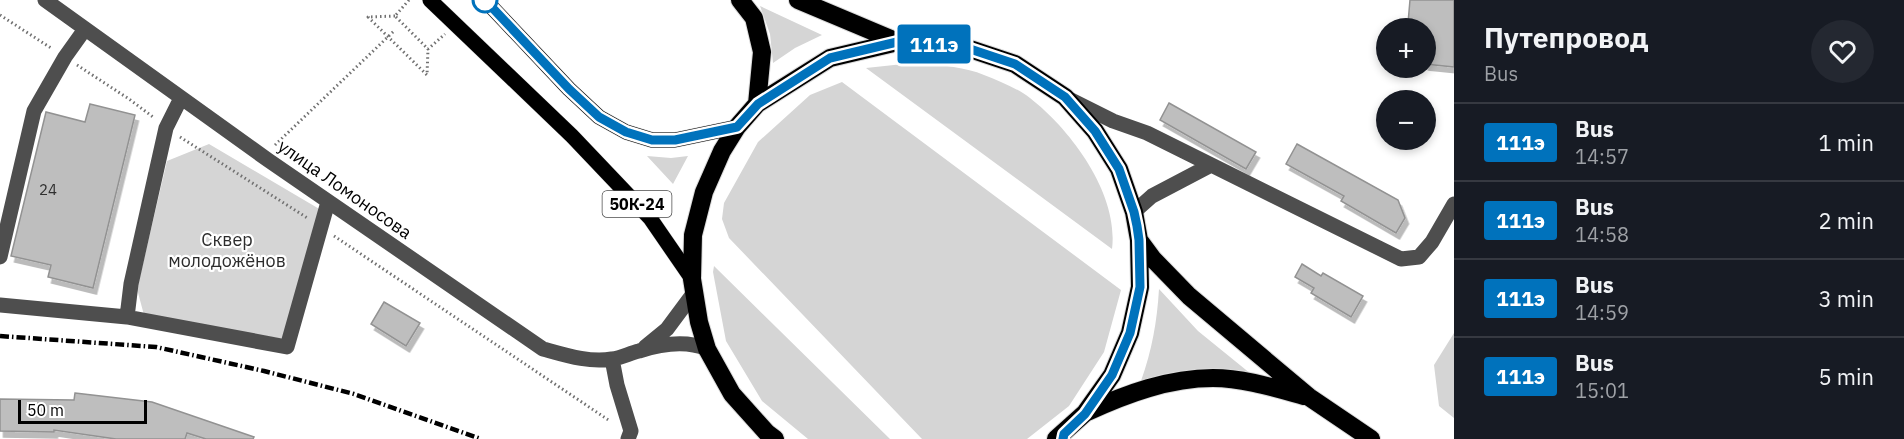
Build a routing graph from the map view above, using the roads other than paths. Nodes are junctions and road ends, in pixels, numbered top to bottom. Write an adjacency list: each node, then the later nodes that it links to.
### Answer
1 (45, 0): 6 (street, улица Ломоносова)
2 (430, 0): 18 (main road, 50К-24)
3 (485, 0): 11 (main road)
4 (740, 0): 10 (highway)
5 (798, 0): 7 (highway)
6 (85, 28): 9 (street, улица Ломоносова); 17 (street)
7 (897, 42): 8 (highway); 10 (highway)
8 (1065, 97): 12 (street); 15 (highway)
9 (181, 98): 13 (street, улица Ломоносова); 20 (street)
10 (758, 104): 11 (highway)
11 (737, 127): 18 (highway)
12 (1211, 165): 14 (street); 15 (street)
13 (328, 202): 20 (street); 23 (street, улица Ломоносова)
14 (1454, 204)
15 (1134, 212): 16 (highway)
16 (1139, 240): 24 (highway); 25 (highway)
17 (0, 257)
18 (692, 287): 21 (highway, 50К-24); 22 (street)
19 (0, 305): 20 (street)
20 (127, 317)
21 (707, 349): 22 (street); 28 (highway, 50К-24)
22 (641, 350): 23 (street, улица Ломоносова)
23 (612, 360): 27 (street)
24 (1309, 397): 25 (highway); 29 (highway)
25 (1085, 414): 26 (highway)
26 (1061, 437)
27 (628, 439)
28 (775, 439)
29 (1371, 439)

